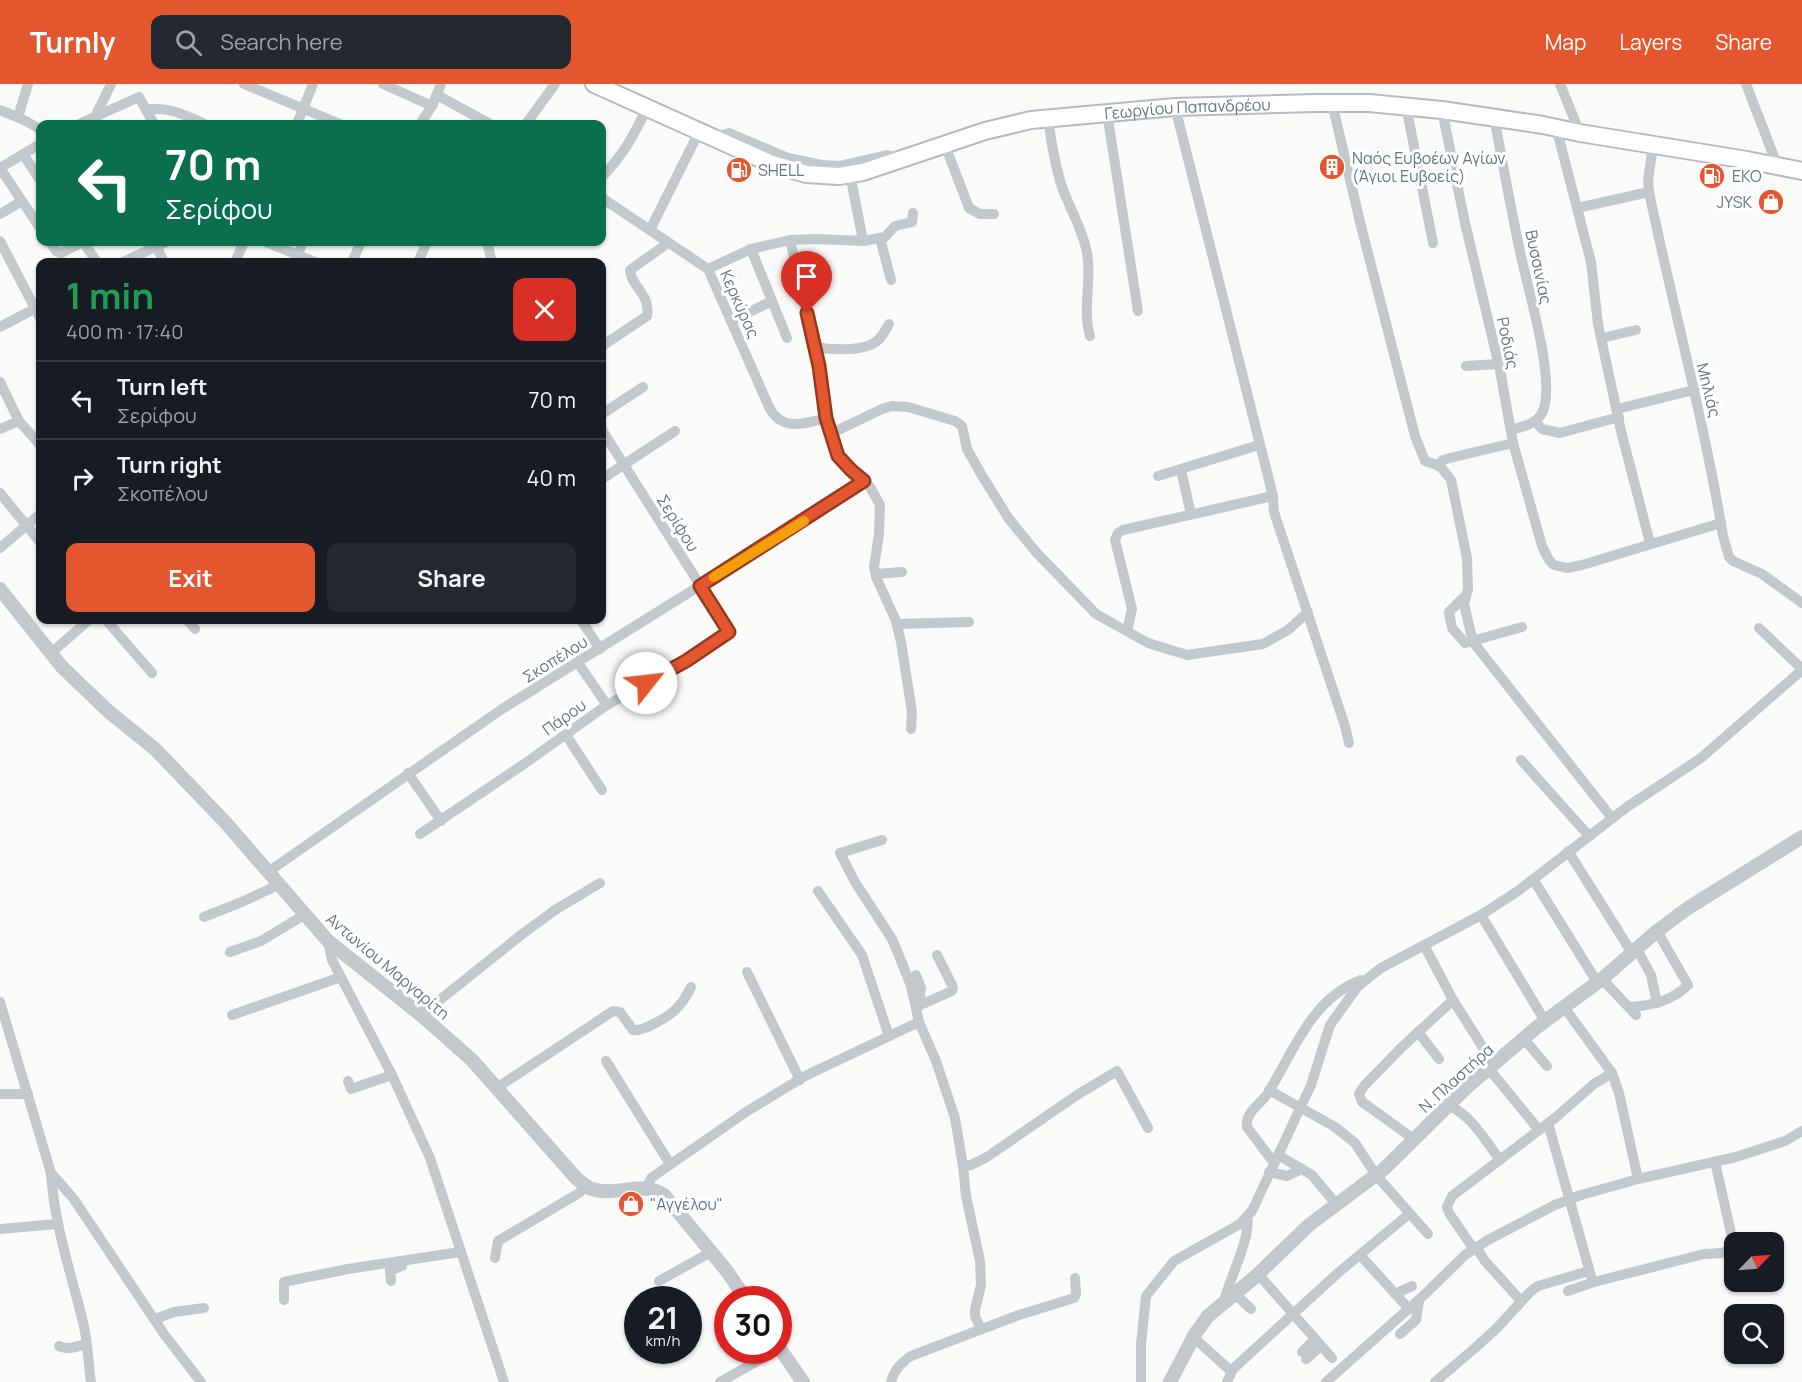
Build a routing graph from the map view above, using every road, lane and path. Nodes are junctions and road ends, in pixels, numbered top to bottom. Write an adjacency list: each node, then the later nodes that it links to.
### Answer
1 (28, 84): 22 (street)
2 (111, 84): 25 (street)
3 (244, 84): 17 (street)
4 (313, 84): 17 (street)
5 (383, 84): 13 (street)
6 (441, 84): 11 (street)
7 (555, 84): 33 (street)
8 (594, 84): 16 (main road, Γεωργίου Παπανδρέου)
9 (1560, 84): 36 (street)
10 (1746, 84): 43 (street)
11 (437, 95): 13 (street); 32 (street)
12 (1332, 103): 14 (main road, Γεωργίου Παπανδρέου); 15 (main road, Γεωργίου Παπανδρέου); 105 (street)
13 (432, 106): 31 (street)
14 (1406, 106): 20 (main road, Γεωργίου Παπανδρέου); 63 (street)
15 (1175, 107): 21 (main road, Γεωργίου Παπανδρέου); 103 (street)
16 (647, 108): 37 (main road, Γεωργίου Παπανδρέου); 46 (street)
17 (304, 109): 29 (street); 30 (street)
18 (0, 110): 22 (street)
19 (146, 110): 26 (street); 27 (street); 28 (street)
20 (1442, 110): 23 (main road, Γεωργίου Παπανδρέου); 86 (street, Ροδιάς)
21 (1107, 113): 24 (main road, Γεωργίου Παπανδρέου); 75 (street)
22 (18, 117): 34 (street)
23 (1494, 117): 35 (main road, Γεωργίου Παπανδρέου); 95 (street, Βυσσινίας)
24 (1048, 118): 38 (main road, Γεωργίου Παπανδρέου); 81 (street)
25 (96, 120)
26 (98, 120)
27 (152, 120)
28 (196, 120)
29 (299, 120)
30 (330, 120)
31 (423, 120)
32 (483, 120)
33 (529, 120)
34 (36, 127)
35 (1556, 127): 36 (main road, Γεωργίου Παπανδρέου); 52 (street)
36 (1580, 133): 39 (main road, Γεωργίου Παπανδρέου)
37 (705, 134): 42 (street); 48 (main road, Γεωργίου Παπανδρέου); 57 (street)
38 (945, 145): 42 (main road, Γεωργίου Παπανδρέου); 55 (street)
39 (1653, 145): 43 (main road, Γεωργίου Παπανδρέου); 49 (street, Μηλιάς)
40 (36, 146): 41 (street)
41 (23, 154): 44 (street); 47 (street)
42 (905, 159): 48 (main road, Γεωργίου Παπανδρέου)
43 (1778, 167): 45 (main road, Γεωργίου Παπανδρέου)
44 (0, 168): 50 (street)
45 (1802, 171)
46 (606, 173)
47 (36, 174)
48 (849, 174): 61 (street)
49 (1649, 192): 52 (street); 90 (street, Μηλιάς)
50 (22, 201): 54 (street); 56 (street)
51 (606, 201): 57 (street, Κερκύρας)
52 (1577, 208): 83 (street)
53 (913, 213): 58 (street)
54 (0, 214)
55 (994, 214)
56 (36, 222)
57 (650, 230): 62 (street, Κερκύρας)
58 (880, 238): 61 (street); 72 (street)
59 (790, 240): 61 (street); 68 (street); 85 (street)
60 (0, 241): 74 (street)
61 (864, 241)
62 (668, 243): 71 (street, Κερκύρας); 84 (street)
63 (1433, 243)
64 (53, 246): 65 (street)
65 (75, 246)
66 (153, 246): 69 (street)
67 (273, 246): 70 (street)
68 (751, 249): 71 (street); 73 (street)
69 (131, 258)
70 (294, 258)
71 (708, 269): 77 (street, Κερκύρας)
72 (891, 280)
73 (772, 301): 77 (street); 82 (street)
74 (36, 306)
75 (1138, 311)
76 (36, 312): 79 (street)
77 (731, 321): 93 (street, Κερκύρας)
78 (889, 324): 85 (street)
79 (0, 327)
80 (1636, 330): 83 (street)
81 (1090, 336)
82 (787, 338)
83 (1602, 338): 92 (street)
84 (606, 343)
85 (815, 347): 93 (street)
86 (1498, 364): 87 (street); 97 (street, Ροδιάς)
87 (1466, 366)
88 (0, 382): 94 (street)
89 (643, 387): 91 (street)
90 (1694, 390): 92 (street); 114 (street, Μηλιάς)
91 (606, 411)
92 (1618, 413): 95 (street); 117 (street)
93 (826, 418): 99 (street)
94 (20, 421): 96 (street); 101 (street)
95 (1535, 421): 97 (street)
96 (0, 429)
97 (1511, 430): 102 (street, Ροδιάς)
98 (675, 431): 104 (street)
99 (832, 433): 109 (street); 135 (street)
100 (606, 437): 104 (street, Σερίφου)
101 (36, 440)
102 (1513, 443): 105 (street); 117 (street, Ροδιάς)
103 (1259, 445): 106 (street); 111 (street)
104 (623, 465): 107 (street); 121 (street, Σερίφου)
105 (1438, 466): 123 (street)
106 (1181, 470): 108 (street); 112 (street)
107 (606, 476)
108 (1158, 476)
109 (864, 481): 120 (street); 121 (street, Σκοπέλου)
110 (0, 493): 115 (street)
111 (1273, 496): 112 (street); 125 (street)
112 (1191, 514): 135 (street)
113 (36, 517): 115 (street)
114 (1721, 523): 117 (street); 124 (street, Μηλιάς)
115 (27, 525): 116 (street); 118 (street)
116 (36, 537)
117 (1650, 543)
118 (0, 548)
119 (902, 572): 120 (street)
120 (876, 574): 131 (street)
121 (700, 586): 136 (street, Σερίφου); 138 (street, Σκοπέλου)
122 (0, 589): 139 (street, Αντωνίου Μαργαρίτη)
123 (1464, 597): 137 (street); 137 (street)
124 (1802, 603)
125 (1308, 612): 135 (street); 146 (street)
126 (969, 622): 131 (street)
127 (84, 624): 139 (street)
128 (109, 624): 142 (street)
129 (191, 624): 134 (street)
130 (584, 624): 138 (street)
131 (897, 624): 144 (street)
132 (1522, 627): 137 (street)
133 (1759, 628): 141 (street)
134 (195, 629)
135 (1127, 631)
136 (729, 632): 143 (street, Πάρου)
137 (1473, 642): 150 (street)
138 (600, 649): 140 (street, Σκοπέλου)
139 (51, 653): 157 (street, Αντωνίου Μαργαρίτη)
140 (578, 663): 143 (street); 148 (street, Σκοπέλου)
141 (1802, 669): 150 (street)
142 (152, 673)
143 (607, 705): 145 (street, Πάρου)
144 (911, 729)
145 (566, 735): 149 (street); 151 (street, Πάρου)
146 (1349, 743)
147 (1521, 760): 153 (street)
148 (408, 773): 151 (street); 157 (street, Σκοπέλου)
149 (602, 790)
150 (1612, 818): 153 (street)
151 (441, 820): 152 (street, Πάρου)
152 (420, 834)
153 (1589, 836): 156 (street)
154 (1802, 837): 165 (street, Ν. Πλαστήρα)
155 (882, 840): 180 (street)
156 (1568, 851): 158 (street); 168 (street)
157 (268, 872): 160 (street, Αντωνίου Μαργαρίτη)
158 (1533, 879): 163 (street); 175 (street)
159 (600, 882): 183 (street)
160 (278, 885): 162 (street, Αντωνίου Μαργαρίτη); 164 (street)
161 (818, 891): 187 (street)
162 (304, 915): 166 (street, Αντωνίου Μαργαρίτη); 169 (street)
163 (1480, 915): 167 (street); 184 (street)
164 (204, 917)
165 (1657, 931): 168 (street, Ν. Πλαστήρα); 178 (street)
166 (328, 941): 173 (street); 183 (street, Αντωνίου Μαργαρίτη)
167 (1424, 945): 174 (street); 177 (street)
168 (1635, 951): 175 (street, Ν. Πλαστήρα); 178 (street)
169 (230, 952)
170 (937, 955): 180 (street)
171 (747, 972): 195 (street)
172 (916, 975): 180 (street)
173 (341, 977): 182 (street); 194 (street)
174 (1366, 979): 198 (street); 202 (street)
175 (1600, 981): 178 (street); 181 (street, Ν. Πλαστήρα)
176 (691, 987): 197 (street)
177 (1453, 1000): 186 (street); 192 (street)
178 (1657, 1003)
179 (1, 1006): 200 (street)
180 (918, 1007): 185 (street)
181 (1564, 1007): 184 (street, Ν. Πλαστήρα); 193 (street)
182 (232, 1015)
183 (421, 1015): 197 (street, Αντωνίου Μαργαρίτη)
184 (1545, 1021): 188 (street, Ν. Πλαστήρα)
185 (919, 1022): 187 (street); 211 (street)
186 (1418, 1032): 189 (street); 206 (street)
187 (889, 1036): 195 (street)
188 (1524, 1039): 191 (street); 192 (street, Ν. Πλαστήρα)
189 (1439, 1059)
190 (606, 1060): 210 (street)
191 (1547, 1066)
192 (1492, 1067): 201 (street, Ν. Πλαστήρα); 203 (street)
193 (1612, 1073): 203 (street); 215 (street)
194 (392, 1075): 196 (street); 227 (street)
195 (800, 1080): 210 (street)
196 (348, 1081)
197 (498, 1087): 216 (street, Αντωνίου Μαργαρίτη)
198 (1269, 1090): 202 (street); 209 (street)
199 (0, 1094): 200 (street)
200 (28, 1094): 213 (street)
201 (1447, 1105): 206 (street, Ν. Πλαστήρα); 207 (street)
202 (1301, 1108): 209 (street); 214 (street)
203 (1543, 1127): 207 (street); 218 (street)
204 (1148, 1128): 211 (street)
205 (1802, 1131): 208 (street)
206 (1415, 1140): 214 (street, Ν. Πλαστήρα)
207 (1500, 1160): 225 (street)
208 (1715, 1162): 215 (street); 235 (street)
209 (1274, 1163): 212 (street); 212 (street); 221 (street)
210 (670, 1164): 217 (street)
211 (963, 1166): 248 (street)
212 (1302, 1169): 219 (street)
213 (51, 1173): 222 (street); 247 (street)
214 (1376, 1175): 219 (street, Ν. Πλαστήρα); 220 (street)
215 (1638, 1179): 218 (street)
216 (586, 1186): 217 (street); 229 (street)
217 (646, 1189): 226 (street)
218 (1569, 1199): 225 (street); 230 (street)
219 (1336, 1204): 231 (street, Ν. Πλαστήρα)
220 (1409, 1214): 224 (street); 228 (street)
221 (1247, 1217): 240 (street); 265 (street)
222 (57, 1224): 223 (street); 252 (street)
223 (0, 1229)
224 (1428, 1234)
225 (1475, 1248): 242 (street); 246 (street)
226 (711, 1252): 234 (street); 236 (street)
227 (461, 1255): 233 (street); 241 (street); 261 (street)
228 (1360, 1255): 239 (street); 245 (street)
229 (495, 1258)
230 (1589, 1271): 235 (street); 242 (street)
231 (1258, 1274): 240 (street, Ν. Πλαστήρα); 245 (street)
232 (1075, 1278): 248 (street)
233 (391, 1281)
234 (659, 1281)
235 (1594, 1282): 238 (street)
236 (736, 1286)
237 (1412, 1286): 239 (street)
238 (1568, 1291)
239 (1395, 1294): 246 (street)
240 (1229, 1297): 244 (street); 250 (street, Ν. Πλαστήρα)
241 (284, 1300)
242 (1521, 1301): 269 (street)
243 (204, 1308): 247 (street)
244 (1251, 1309)
245 (1294, 1314): 251 (street); 258 (street)
246 (1415, 1316): 249 (street); 268 (street)
247 (155, 1319): 260 (street)
248 (981, 1329): 264 (street)
249 (1400, 1334)
250 (1194, 1338): 258 (street); 266 (street, Ν. Πλαστήρα)
251 (1318, 1342): 254 (street); 255 (street)
252 (86, 1344): 253 (street); 259 (street)
253 (59, 1346)
254 (1304, 1356)
255 (1332, 1358)
256 (751, 1364): 262 (street)
257 (790, 1364): 263 (street)
258 (1232, 1371): 267 (street)
259 (91, 1382)
260 (201, 1382)
261 (504, 1382)
262 (720, 1382)
263 (803, 1382)
264 (891, 1382)
265 (1141, 1382)
266 (1170, 1382)
267 (1227, 1382)
268 (1326, 1382)
269 (1435, 1382)

